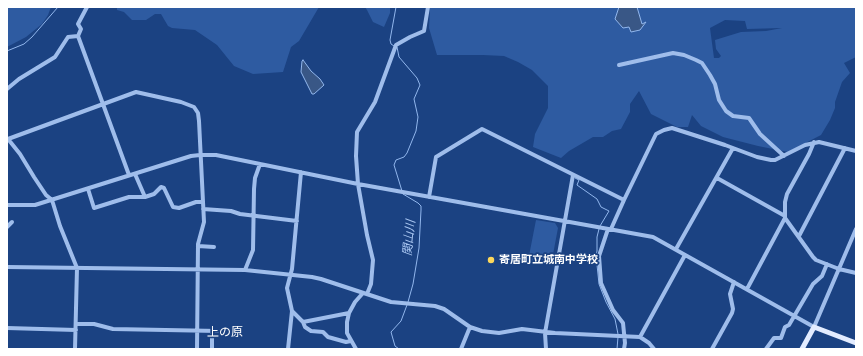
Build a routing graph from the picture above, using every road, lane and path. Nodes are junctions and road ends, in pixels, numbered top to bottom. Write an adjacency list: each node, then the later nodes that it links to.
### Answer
1 (87, 7): 3 (street)
2 (428, 7): 20 (street)
3 (78, 36): 5 (street); 6 (street)
4 (618, 65): 13 (street)
5 (7, 89)
6 (103, 105): 7 (street); 12 (street); 17 (street)
7 (8, 139): 24 (street)
8 (814, 142): 10 (street); 13 (street); 30 (street)
9 (733, 148): 13 (street); 19 (street); 25 (street)
10 (845, 148): 11 (street); 37 (street)
11 (856, 151)
12 (200, 155): 14 (street); 16 (street); 26 (street)
13 (784, 156)
14 (260, 164): 15 (street); 29 (street)
15 (300, 172): 20 (street); 31 (street)
16 (135, 174): 17 (street); 23 (street)
17 (129, 175): 21 (street)
18 (573, 175): 22 (street); 25 (street); 32 (street)
19 (717, 178): 30 (street); 40 (street)
20 (358, 184): 22 (street); 52 (street)
21 (88, 189): 23 (street); 24 (street)
22 (429, 196): 32 (street)
23 (145, 197): 26 (street)
24 (52, 200): 27 (street); 44 (street)
25 (624, 200): 35 (street)
26 (203, 202): 28 (street)
27 (7, 205)
28 (203, 209): 29 (street); 38 (street)
29 (253, 215): 31 (street); 47 (street)
30 (785, 217): 37 (street); 51 (street)
31 (297, 221): 49 (street)
32 (565, 221): 35 (street); 65 (street)
33 (12, 222): 34 (street)
34 (7, 227)
35 (610, 229): 40 (street); 66 (street)
36 (856, 229): 46 (street)
37 (799, 236): 42 (street)
38 (198, 246): 39 (street); 45 (street)
39 (214, 247)
40 (676, 249): 41 (street)
41 (685, 255): 50 (street); 67 (street)
42 (827, 264): 46 (street); 55 (street)
43 (7, 267): 44 (street)
44 (77, 268): 45 (street); 57 (street)
45 (198, 269): 47 (street); 62 (street)
46 (839, 269): 48 (street); 59 (street)
47 (245, 270): 49 (street)
48 (856, 273)
49 (291, 274): 52 (street); 53 (street)
50 (734, 282): 51 (street); 79 (street)
51 (746, 289): 55 (street)
52 (365, 294): 54 (street); 58 (street)
53 (292, 311): 56 (street); 73 (street)
54 (349, 313): 56 (street); 68 (street)
55 (794, 316): 59 (street); 80 (street)
56 (302, 322): 68 (street)
57 (76, 324): 61 (street); 62 (street)
58 (470, 327): 65 (street); 75 (street)
59 (814, 327): 69 (main road); 81 (main road)
60 (7, 328): 61 (street)
61 (76, 330): 70 (street)
62 (197, 330): 63 (street); 71 (street)
63 (212, 331): 64 (street); 72 (street)
64 (218, 331)
65 (545, 333): 66 (street); 76 (street)
66 (625, 336): 67 (street); 77 (street)
67 (640, 337): 78 (street)
68 (351, 341): 74 (street)
69 (856, 343)
70 (75, 349)
71 (197, 349)
72 (212, 349)
73 (288, 349)
74 (356, 349)
75 (461, 349)
76 (546, 349)
77 (624, 349)
78 (654, 349)
79 (712, 349)
80 (766, 349)
81 (802, 349)

